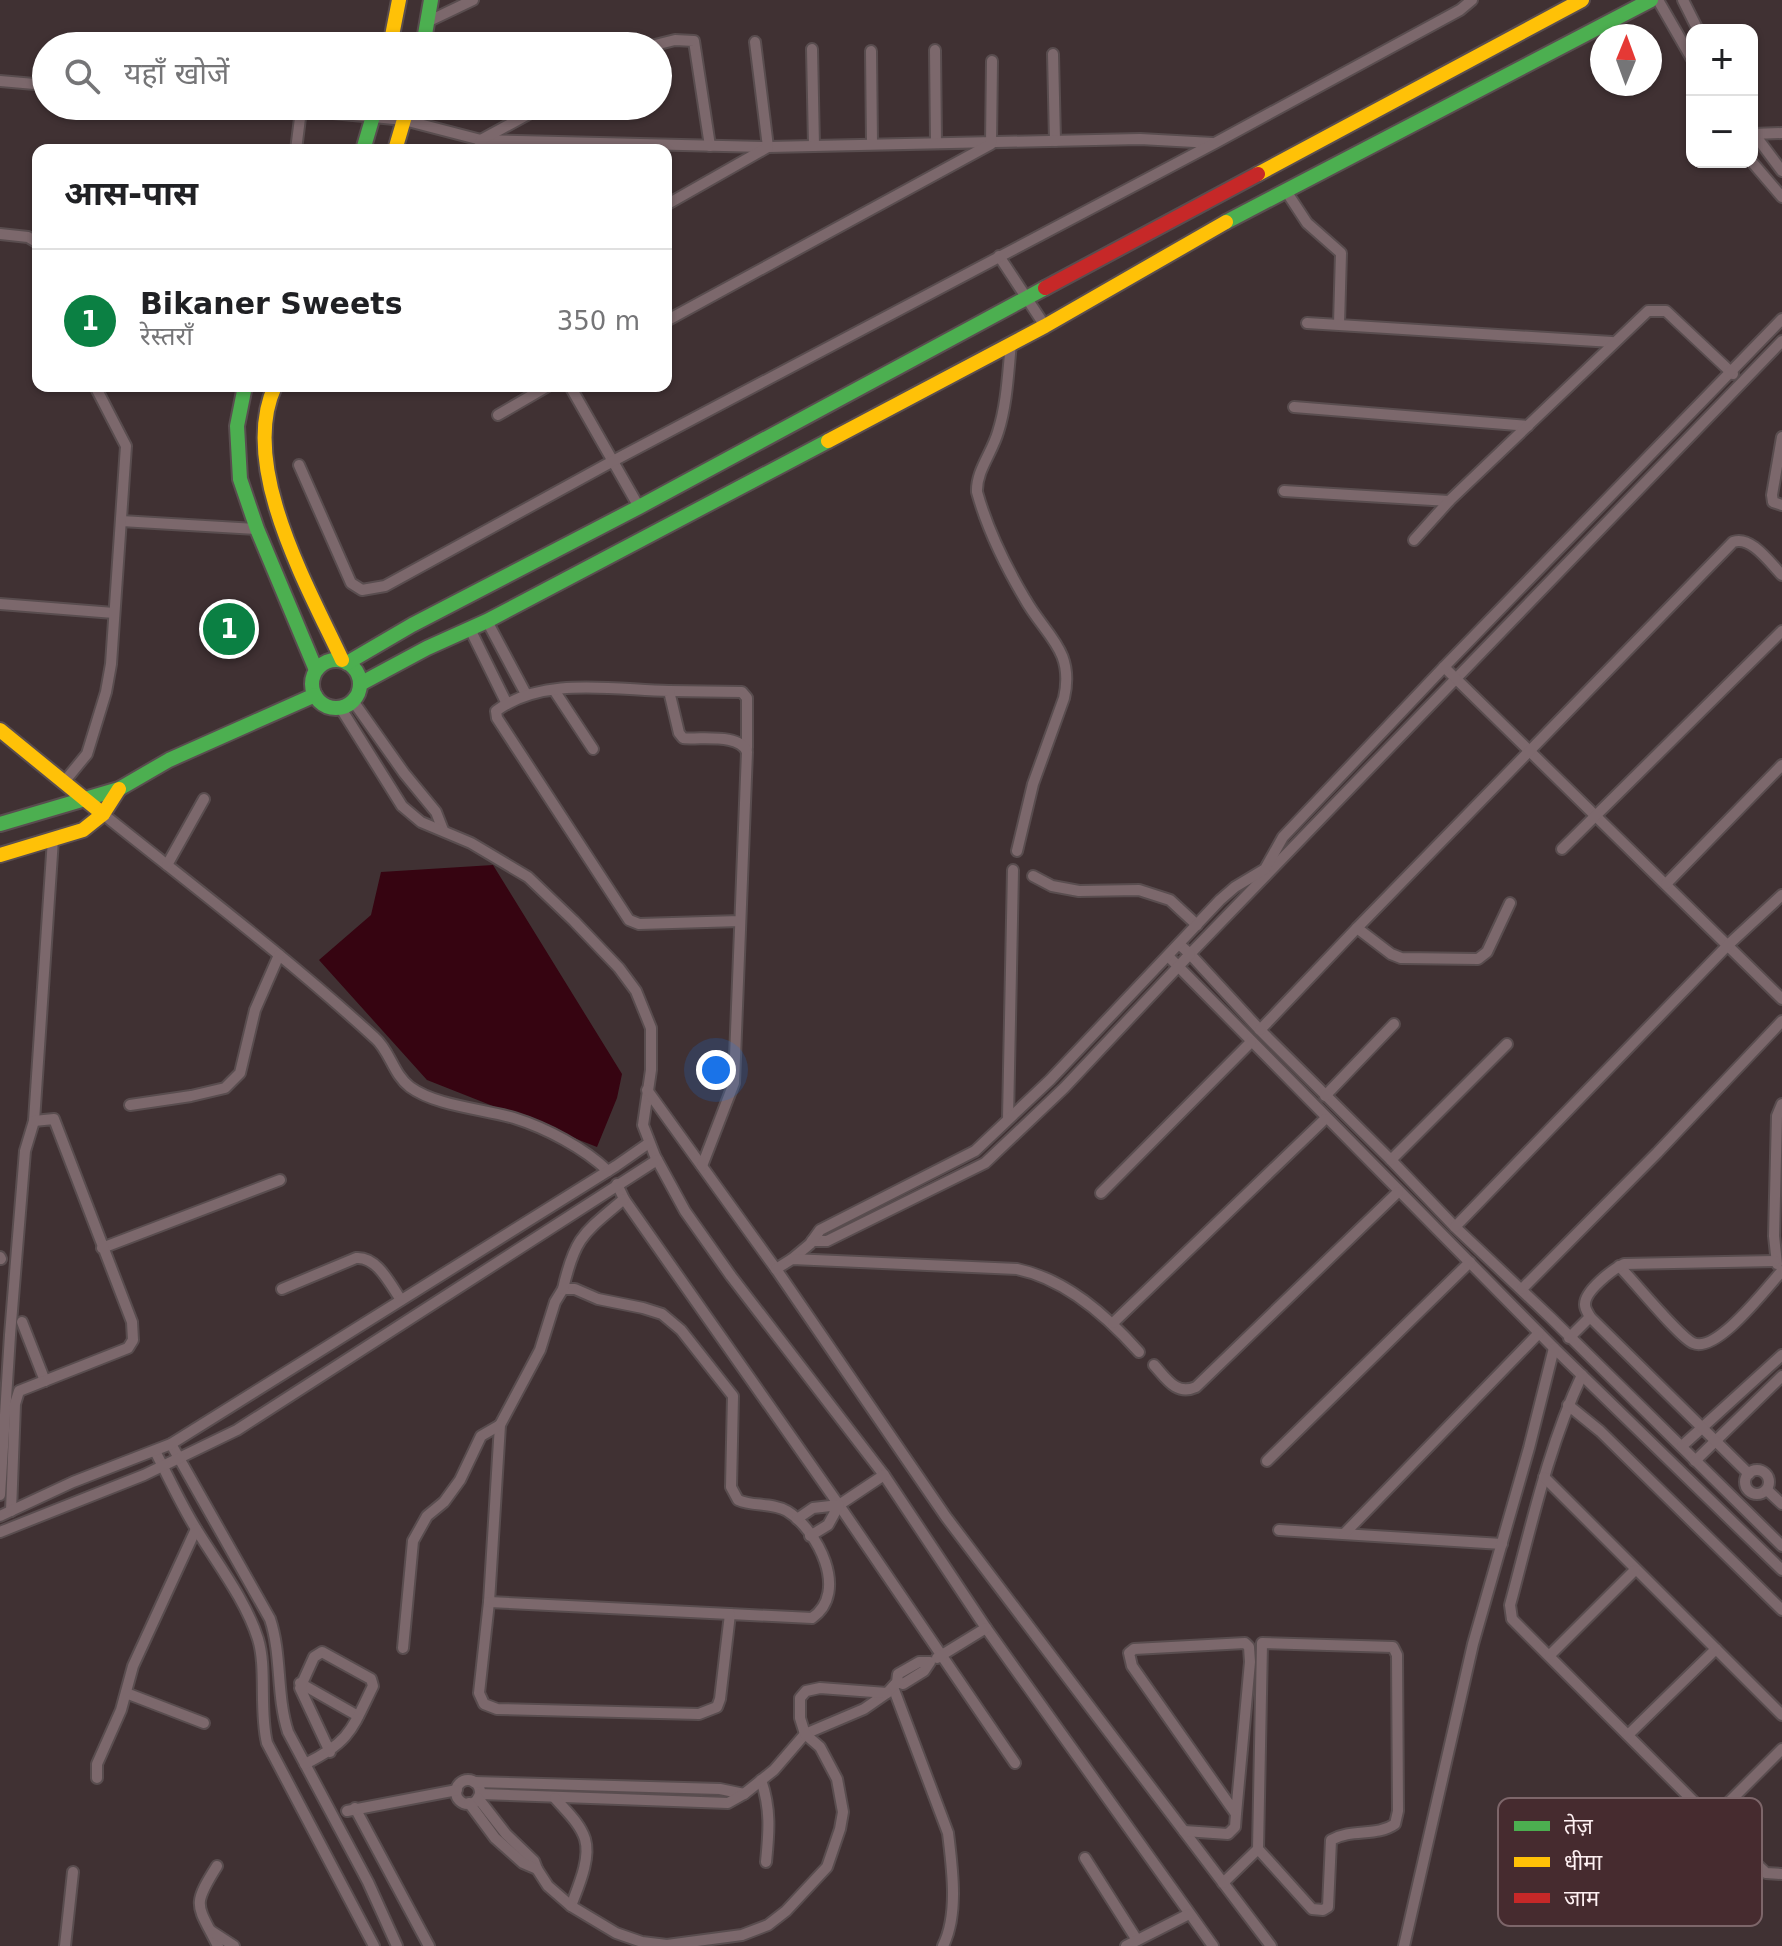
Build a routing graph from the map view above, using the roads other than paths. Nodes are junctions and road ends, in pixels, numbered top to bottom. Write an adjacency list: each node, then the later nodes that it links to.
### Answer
1 (399, 0): 11 (street)
2 (431, 0): 9 (street)
3 (473, 0): 9 (street)
4 (1472, 0): 33 (street)
5 (1651, 0): 47 (street)
6 (1658, 0): 16 (street)
7 (1683, 0): 10 (street)
8 (1576, 1): 53 (street)
9 (427, 22): 12 (street)
10 (1695, 24)
11 (393, 32)
12 (425, 32)
13 (672, 41): 42 (street)
14 (755, 42): 44 (street)
15 (812, 49): 43 (street)
16 (1686, 49)
17 (935, 50): 32 (street)
18 (871, 51): 39 (street)
19 (1053, 54): 30 (street)
20 (992, 61): 40 (street)
21 (0, 81): 22 (street)
22 (32, 84)
23 (300, 120): 34 (street)
24 (372, 120): 35 (street)
25 (404, 120): 36 (street)
26 (422, 120): 37 (street)
27 (520, 120): 38 (street)
28 (1758, 133): 29 (street)
29 (1782, 133)
30 (1055, 141): 33 (street); 40 (street)
31 (1758, 141): 46 (street)
32 (936, 143): 39 (street); 40 (street)
33 (1215, 143): 52 (street)
34 (297, 144)
35 (365, 144)
36 (397, 144)
37 (478, 144)
38 (482, 144)
39 (872, 144): 43 (street)
40 (991, 144): 54 (street)
41 (672, 146): 42 (street)
42 (710, 146): 44 (street)
43 (814, 146): 44 (street)
44 (768, 147): 49 (street)
45 (1757, 168): 48 (street)
46 (1782, 171)
47 (1286, 191): 57 (street); 58 (street)
48 (1782, 197)
49 (672, 202)
50 (0, 234): 51 (street)
51 (32, 239)
52 (999, 256): 53 (street); 73 (street)
53 (1025, 299): 58 (street); 78 (street)
54 (672, 318)
55 (1782, 319): 62 (street)
56 (1307, 323): 57 (street)
57 (1339, 324): 60 (street)
58 (1045, 326): 61 (street)
59 (1782, 341): 63 (street)
60 (1612, 342): 62 (street); 71 (street)
61 (1011, 343): 85 (street); 116 (street)
62 (1731, 371): 63 (street); 89 (street)
63 (1743, 382): 91 (street)
64 (98, 392): 79 (street)
65 (244, 392): 80 (street)
66 (273, 392): 88 (street)
67 (538, 392): 70 (street)
68 (573, 392): 73 (street)
69 (1294, 407): 71 (street)
70 (498, 415)
71 (1528, 426): 76 (street)
72 (1782, 437): 77 (street)
73 (613, 461): 74 (street); 78 (street)
74 (299, 465)
75 (1284, 491): 76 (street)
76 (1449, 501): 81 (street)
77 (1782, 505)
78 (639, 507): 88 (street)
79 (121, 521): 80 (street); 84 (street)
80 (257, 529): 90 (street)
81 (1414, 540)
82 (1782, 575): 104 (street)
83 (0, 604): 84 (street)
84 (114, 613): 106 (street)
85 (487, 621): 86 (street); 95 (street)
86 (470, 629): 92 (street); 98 (street)
87 (1782, 631): 111 (street)
88 (344, 662): 90 (street); 92 (street)
89 (1444, 667): 91 (street); 99 (street)
90 (316, 670): 96 (street)
91 (1456, 679): 101 (street); 104 (street)
92 (360, 684): 97 (street)
93 (554, 690): 94 (street); 95 (street); 102 (street)
94 (669, 691): 103 (street); 103 (street)
95 (526, 694): 98 (street)
96 (315, 695): 97 (street); 107 (street)
97 (346, 704): 113 (street); 113 (street)
98 (507, 704): 125 (street)
99 (1389, 727): 101 (street); 119 (street)
100 (0, 730): 106 (street)
101 (1403, 736): 119 (street)
102 (593, 749)
103 (747, 752): 125 (street)
104 (1531, 752): 111 (street); 127 (street)
105 (1782, 765): 122 (street)
106 (64, 782): 108 (street)
107 (119, 789): 108 (street); 110 (street)
108 (83, 798): 110 (street); 112 (street)
109 (204, 799): 118 (street)
110 (103, 814): 114 (street); 118 (street)
111 (1596, 817): 115 (street); 122 (street)
112 (0, 824)
113 (443, 830): 140 (street)
114 (53, 839): 117 (street); 146 (street)
115 (1562, 849)
116 (1017, 851)
117 (0, 855)
118 (167, 865): 131 (street)
119 (1272, 866): 126 (street); 130 (street)
120 (1013, 870): 144 (street)
121 (1033, 876): 126 (street)
122 (1666, 884): 129 (street)
123 (1782, 895): 129 (street)
124 (1510, 903): 127 (street)
125 (740, 921): 152 (street)
126 (1197, 925): 128 (street)
127 (1357, 928): 137 (street)
128 (1179, 944): 130 (street); 132 (street)
129 (1728, 945): 134 (street); 159 (street)
130 (1190, 954): 133 (street); 137 (street)
131 (279, 955): 143 (street); 153 (street)
132 (1168, 956): 133 (street); 144 (street)
133 (1179, 967): 138 (street); 160 (street)
134 (1782, 999)
135 (1782, 1021): 169 (street)
136 (1394, 1024): 141 (street)
137 (1260, 1030): 141 (street)
138 (1251, 1042): 145 (street); 157 (street)
139 (1507, 1044): 151 (street)
140 (647, 1090): 148 (street); 152 (street)
141 (1325, 1096): 147 (street)
142 (1782, 1104): 165 (street)
143 (130, 1105)
144 (1008, 1119): 160 (street)
145 (1325, 1119): 149 (street); 173 (street)
146 (34, 1121): 161 (street); 183 (street)
147 (1371, 1141): 149 (street); 151 (street)
148 (649, 1143): 150 (street); 153 (street)
149 (1361, 1153): 156 (street)
150 (657, 1160): 155 (street); 198 (street)
151 (1391, 1160): 159 (street)
152 (702, 1166): 166 (street)
153 (608, 1171): 170 (street)
154 (280, 1180): 161 (street)
155 (617, 1184): 158 (street); 193 (street)
156 (1398, 1192): 163 (street); 179 (street)
157 (1101, 1193)
158 (624, 1199): 168 (street); 203 (street)
159 (1455, 1227): 169 (street)
160 (812, 1241): 162 (street)
161 (102, 1248): 182 (street)
162 (792, 1259): 166 (street); 173 (street)
163 (1470, 1262): 174 (street); 194 (street)
164 (1619, 1266): 165 (street); 165 (street); 171 (street)
165 (1780, 1266)
166 (776, 1269): 248 (street)
167 (282, 1289): 170 (street)
168 (563, 1289): 187 (street); 206 (street)
169 (1522, 1289): 175 (street)
170 (401, 1300): 190 (street)
171 (1590, 1317): 175 (street); 188 (street)
172 (22, 1322): 182 (street)
173 (1113, 1323): 177 (street)
174 (1539, 1333): 176 (street); 210 (street)
175 (1569, 1338): 185 (street)
176 (1554, 1348): 180 (street); 212 (street)
177 (1139, 1352)
178 (1782, 1355): 188 (street)
179 (1154, 1365)
180 (1582, 1375): 184 (street); 186 (street)
181 (1782, 1376): 189 (street)
182 (45, 1381): 204 (street)
183 (4, 1396): 201 (street)
184 (1568, 1405): 199 (street); 217 (street)
185 (1642, 1409): 186 (street); 191 (street)
186 (1632, 1424): 215 (street)
187 (500, 1425): 216 (street); 222 (street)
188 (1701, 1428): 189 (street); 191 (street)
189 (1714, 1442): 195 (street); 197 (street)
190 (171, 1444): 192 (street); 193 (street)
191 (1682, 1446): 195 (street)
192 (155, 1451): 196 (street); 204 (street)
193 (180, 1459): 196 (street); 220 (street)
194 (1267, 1461)
195 (1695, 1461): 213 (street)
196 (163, 1467): 207 (street); 209 (street)
197 (1749, 1474): 200 (street); 200 (street)
198 (884, 1475): 203 (street); 219 (street)
199 (1544, 1477): 214 (street); 224 (street)
200 (1767, 1490): 202 (street)
201 (0, 1495)
202 (1782, 1504)
203 (839, 1505): 206 (street); 211 (street); 225 (street)
204 (11, 1511): 205 (street)
205 (0, 1516)
206 (797, 1519): 211 (street)
207 (196, 1529): 221 (street); 228 (street)
208 (1279, 1530): 210 (street)
209 (0, 1532)
210 (1344, 1534): 212 (street)
211 (810, 1536): 218 (street)
212 (1502, 1544): 271 (street)
213 (1782, 1546)
214 (1635, 1570): 223 (street); 224 (street)
215 (1782, 1570)
216 (489, 1602): 218 (street); 218 (street)
217 (1782, 1610)
218 (730, 1614)
219 (986, 1628): 225 (street); 258 (street)
220 (274, 1632): 221 (street); 237 (street)
221 (259, 1644): 264 (street)
222 (403, 1648)
223 (1716, 1649): 229 (street); 233 (street)
224 (1550, 1655): 233 (street)
225 (935, 1659): 227 (street); 236 (street)
226 (300, 1683): 230 (street); 230 (street); 235 (street)
227 (892, 1687): 232 (street); 232 (street); 267 (street)
228 (126, 1693): 231 (street); 238 (street)
229 (1782, 1715)
230 (358, 1716): 235 (street)
231 (204, 1723)
232 (805, 1734): 239 (street); 257 (street)
233 (1628, 1735): 245 (street)
234 (1782, 1749): 246 (street)
235 (330, 1752): 237 (street)
236 (1015, 1763)
237 (305, 1764): 265 (street)
238 (97, 1778)
239 (761, 1780): 242 (street); 251 (street)
240 (474, 1782): 241 (street); 242 (street); 243 (street)
241 (457, 1790): 243 (street); 266 (street)
242 (744, 1794): 244 (street)
243 (476, 1798): 244 (street); 257 (street)
244 (555, 1798): 257 (street)
245 (1691, 1798)
246 (1733, 1798)
247 (1236, 1814): 247 (street); 248 (street)
248 (1184, 1831): 256 (street)
249 (1258, 1849): 249 (street); 256 (street)
250 (1085, 1858): 260 (street)
251 (766, 1862)
252 (217, 1866): 259 (street)
253 (1762, 1869): 255 (street)
254 (73, 1872): 261 (street)
255 (1782, 1874)
256 (1223, 1883): 270 (street)
257 (571, 1906)
258 (1189, 1914): 260 (street); 269 (street)
259 (210, 1930): 262 (street); 263 (street)
260 (1137, 1940): 268 (street)
261 (65, 1946)
262 (218, 1946)
263 (234, 1946)
264 (374, 1946)
265 (397, 1946)
266 (429, 1946)
267 (943, 1946)
268 (1126, 1946)
269 (1213, 1946)
270 (1271, 1946)
271 (1404, 1946)

